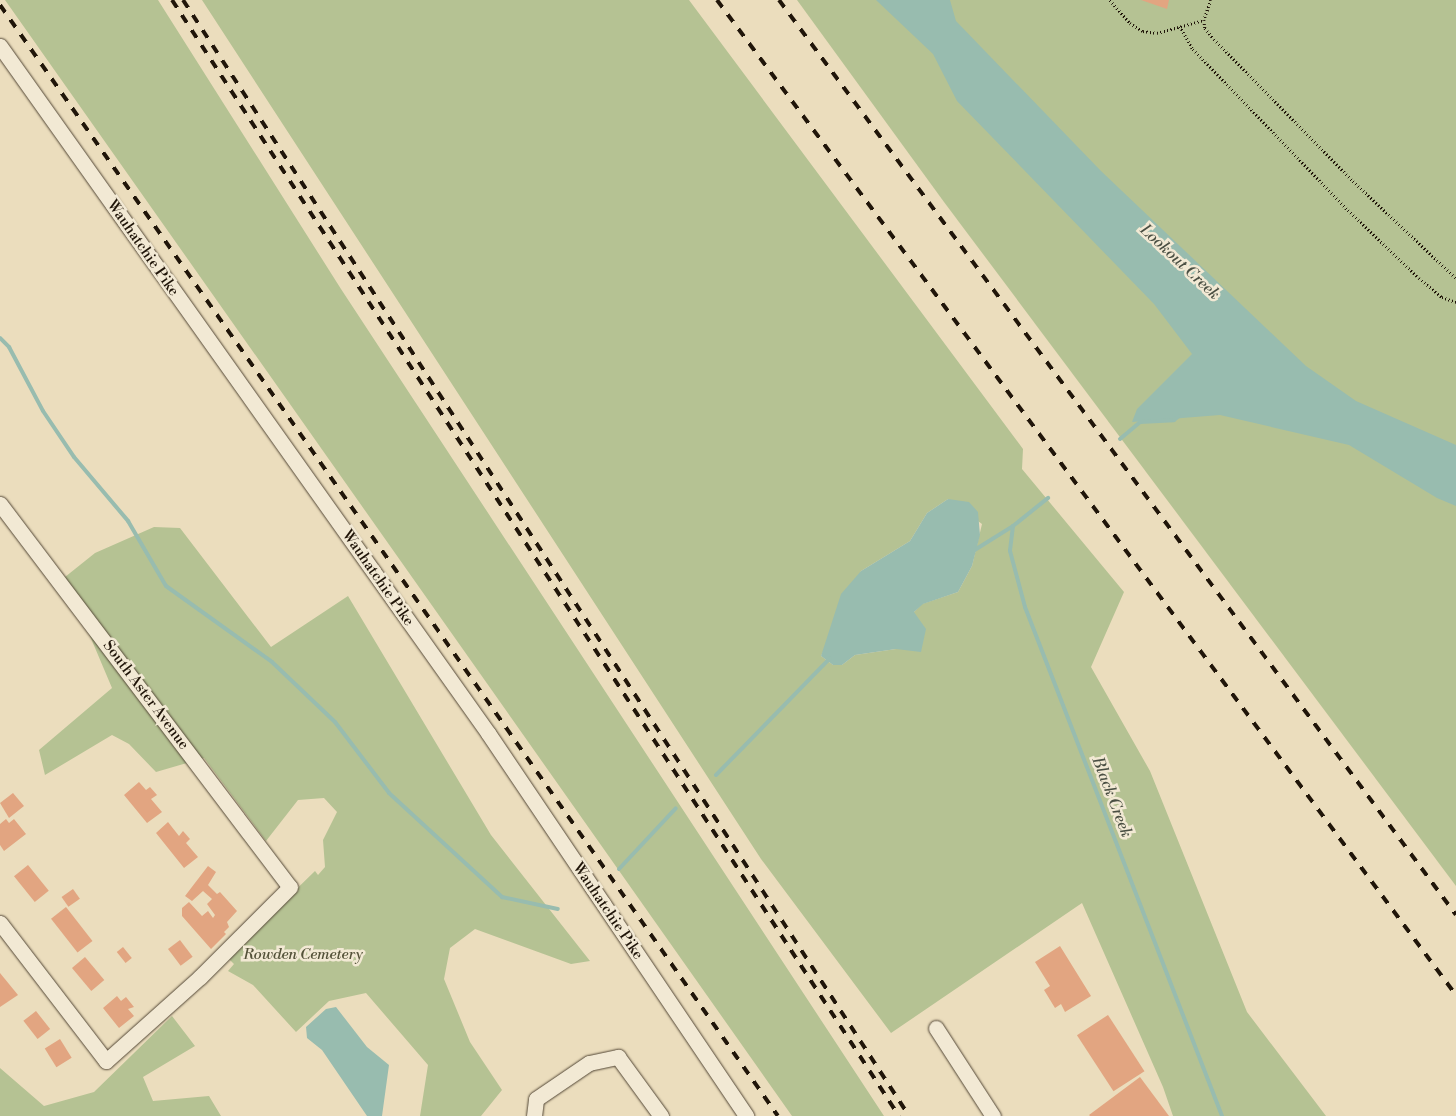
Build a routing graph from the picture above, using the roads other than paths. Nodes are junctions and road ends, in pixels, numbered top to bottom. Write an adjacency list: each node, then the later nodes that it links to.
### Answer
1 (0, 46): 7 (street, Wauhatchie Pike)
2 (0, 504): 3 (street, South Aster Avenue)
3 (0, 922)
4 (936, 1028): 8 (street)
5 (534, 1116): 6 (street)
6 (661, 1116)
7 (746, 1116)
8 (993, 1116)

